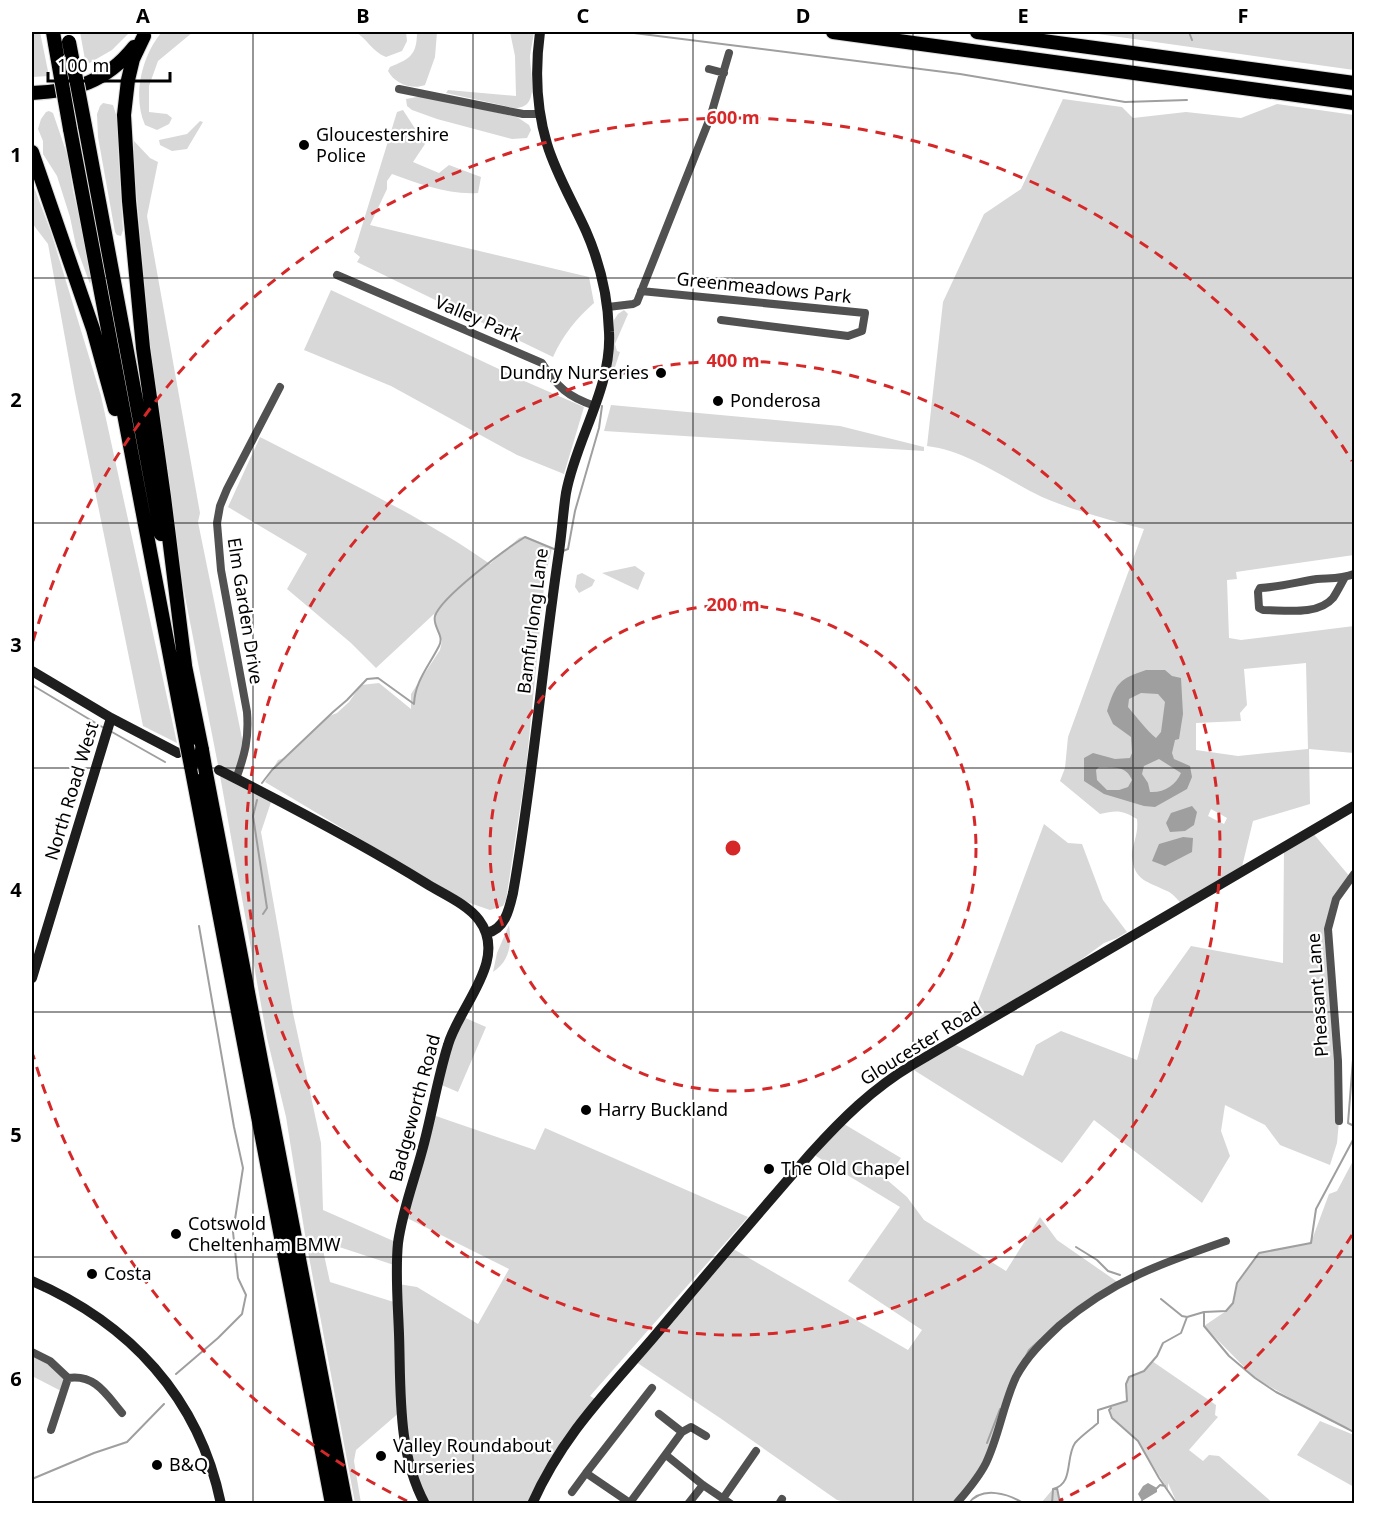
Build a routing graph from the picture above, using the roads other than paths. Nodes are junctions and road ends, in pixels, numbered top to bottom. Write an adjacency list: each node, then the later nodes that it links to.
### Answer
1 (833, 32): 12 (highway)
2 (977, 32): 9 (highway)
3 (145, 34): 11 (highway); 24 (highway)
4 (540, 34): 13 (street, Bamfurlong Lane)
5 (61, 37): 21 (highway, bridge); 24 (highway, bridge)
6 (729, 53): 8 (street)
7 (709, 69): 8 (street)
8 (724, 73): 16 (street)
9 (1354, 83)
10 (399, 89): 13 (street)
11 (32, 93)
12 (1354, 103)
13 (540, 114): 17 (street, Bamfurlong Lane)
14 (32, 152): 21 (highway)
15 (337, 275): 20 (street, Valley Park)
16 (641, 291): 17 (street); 18 (street, Greenmeadows Park)
17 (608, 307): 20 (street, Bamfurlong Lane)
18 (721, 320)
19 (279, 387): 29 (street, Elm Garden Drive)
20 (595, 406): 32 (street, Bamfurlong Lane)
21 (146, 527): 27 (highway)
22 (1354, 574): 23 (street)
23 (1345, 577): 23 (street)
24 (185, 665): 28 (highway, bridge)
25 (32, 671): 26 (street)
26 (111, 718): 27 (street); 33 (street, North Road West)
27 (183, 749): 52 (highway, bridge)
28 (212, 772): 29 (street); 53 (highway)
29 (236, 779): 32 (street)
30 (1354, 806): 55 (street, Gloucester Road)
31 (1354, 874): 34 (street, Pheasant Lane)
32 (487, 933): 54 (street, Badgeworth Road)
33 (32, 978)
34 (1339, 1121)
35 (1226, 1241): 59 (street)
36 (32, 1281): 51 (street)
37 (32, 1352): 38 (street)
38 (68, 1378): 40 (street); 42 (street)
39 (652, 1388): 47 (street)
40 (122, 1413)
41 (659, 1414): 43 (street)
42 (51, 1430)
43 (682, 1432): 44 (street); 46 (street)
44 (706, 1436)
45 (756, 1451): 50 (street)
46 (666, 1455): 48 (street); 56 (street)
47 (586, 1473): 49 (street); 56 (street)
48 (703, 1485): 50 (street); 57 (street)
49 (572, 1492)
50 (724, 1497): 58 (street)
51 (221, 1503)
52 (332, 1503)
53 (346, 1503)
54 (425, 1503)
55 (532, 1503)
56 (629, 1503)
57 (688, 1503)
58 (731, 1503)
59 (956, 1503)

